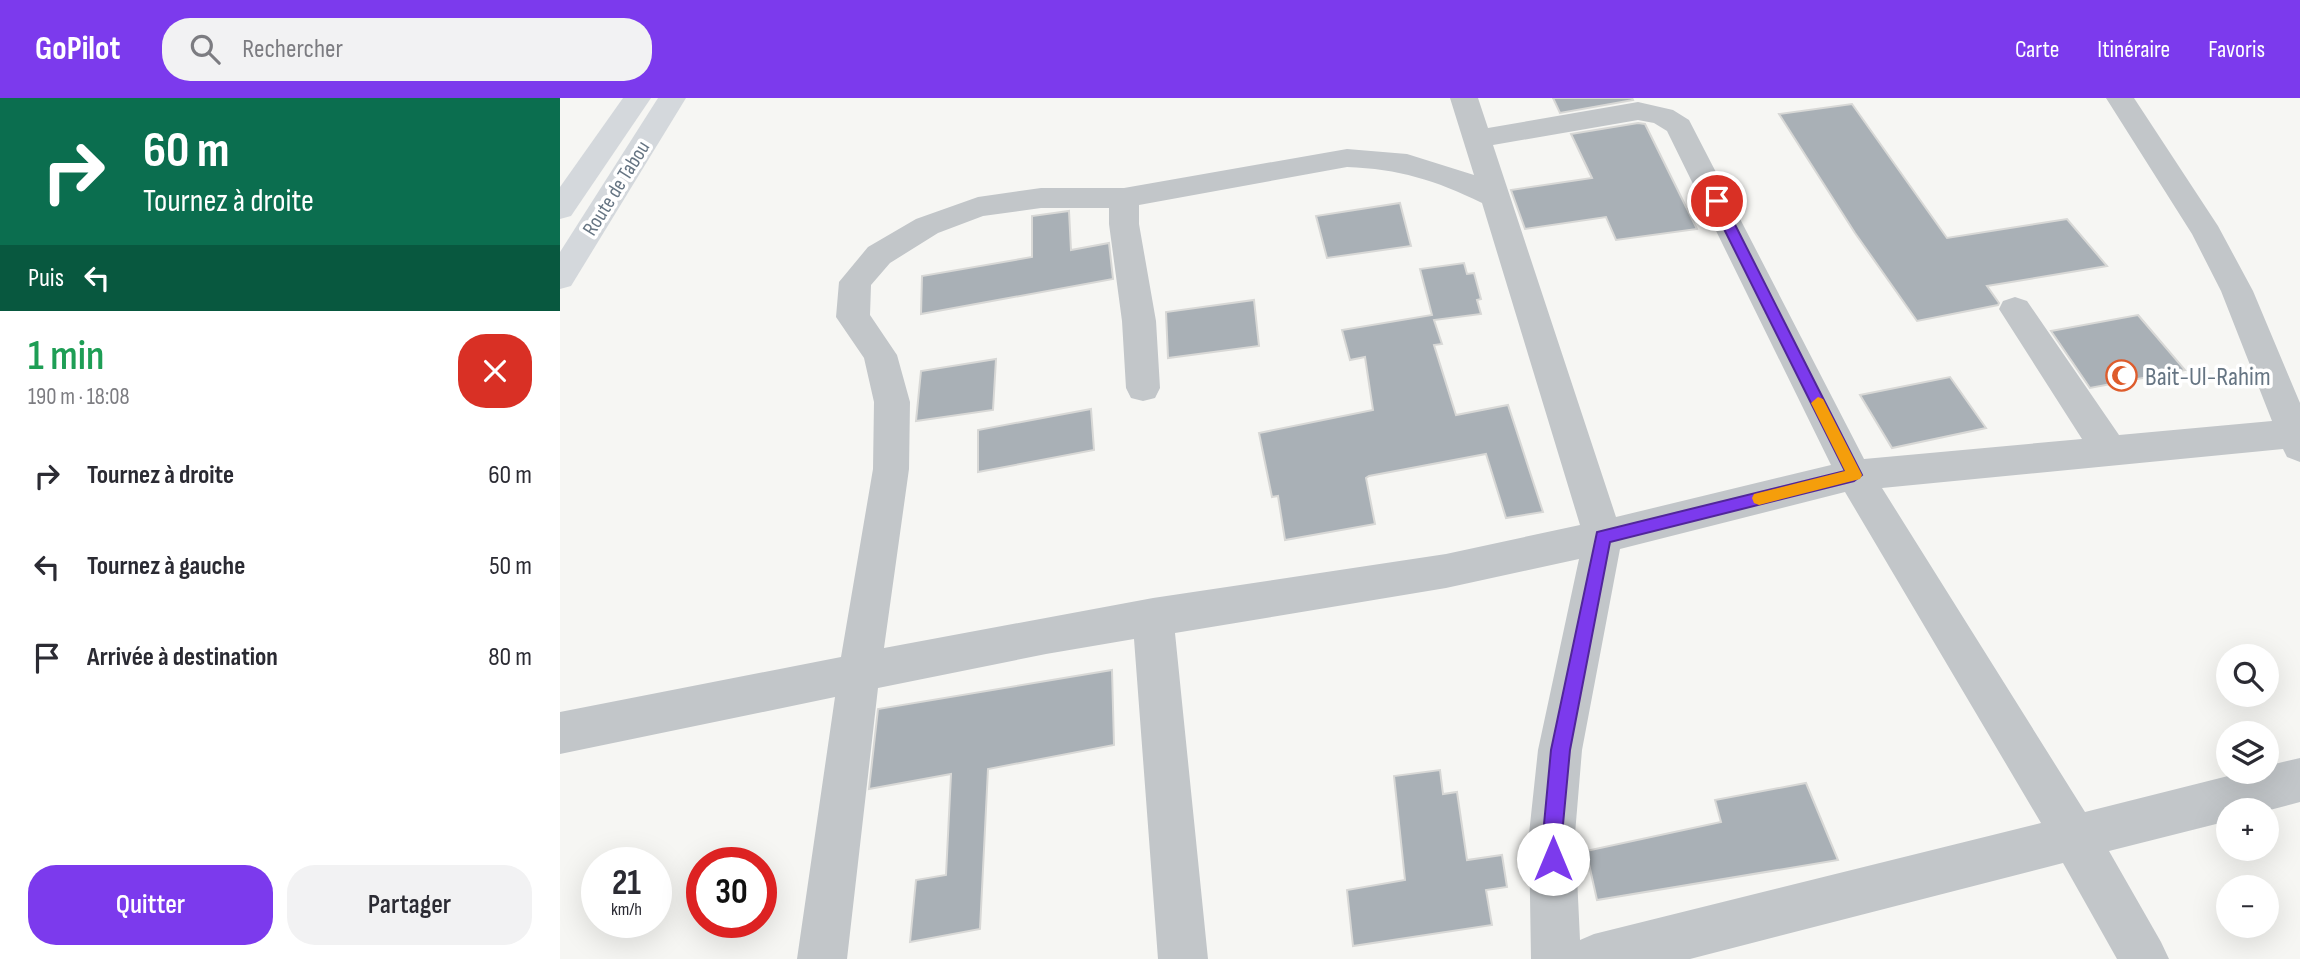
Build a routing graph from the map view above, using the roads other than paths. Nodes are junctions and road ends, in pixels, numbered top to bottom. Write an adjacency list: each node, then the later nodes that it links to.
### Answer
1 (637, 98): 8 (main road, Route de Tabou)
2 (672, 98): 9 (main road, Route de Tabou)
3 (1464, 98): 5 (street)
4 (2120, 98): 12 (street)
5 (1477, 139): 6 (street); 14 (street)
6 (1495, 197): 7 (street); 15 (street)
7 (1124, 198): 11 (street); 17 (street)
8 (560, 209)
9 (560, 278)
10 (2015, 309): 13 (street)
11 (1143, 388)
12 (2298, 438): 13 (street)
13 (2110, 450): 14 (street)
14 (1854, 475): 15 (street); 20 (street)
15 (1603, 537): 16 (street); 23 (street)
16 (1153, 617): 17 (street); 22 (street)
17 (859, 674): 18 (street); 21 (street)
18 (560, 733)
19 (2300, 780): 20 (street)
20 (2075, 837): 24 (street); 25 (street)
21 (822, 959)
22 (1183, 959)
23 (1556, 959)
24 (1594, 959)
25 (2144, 959)

